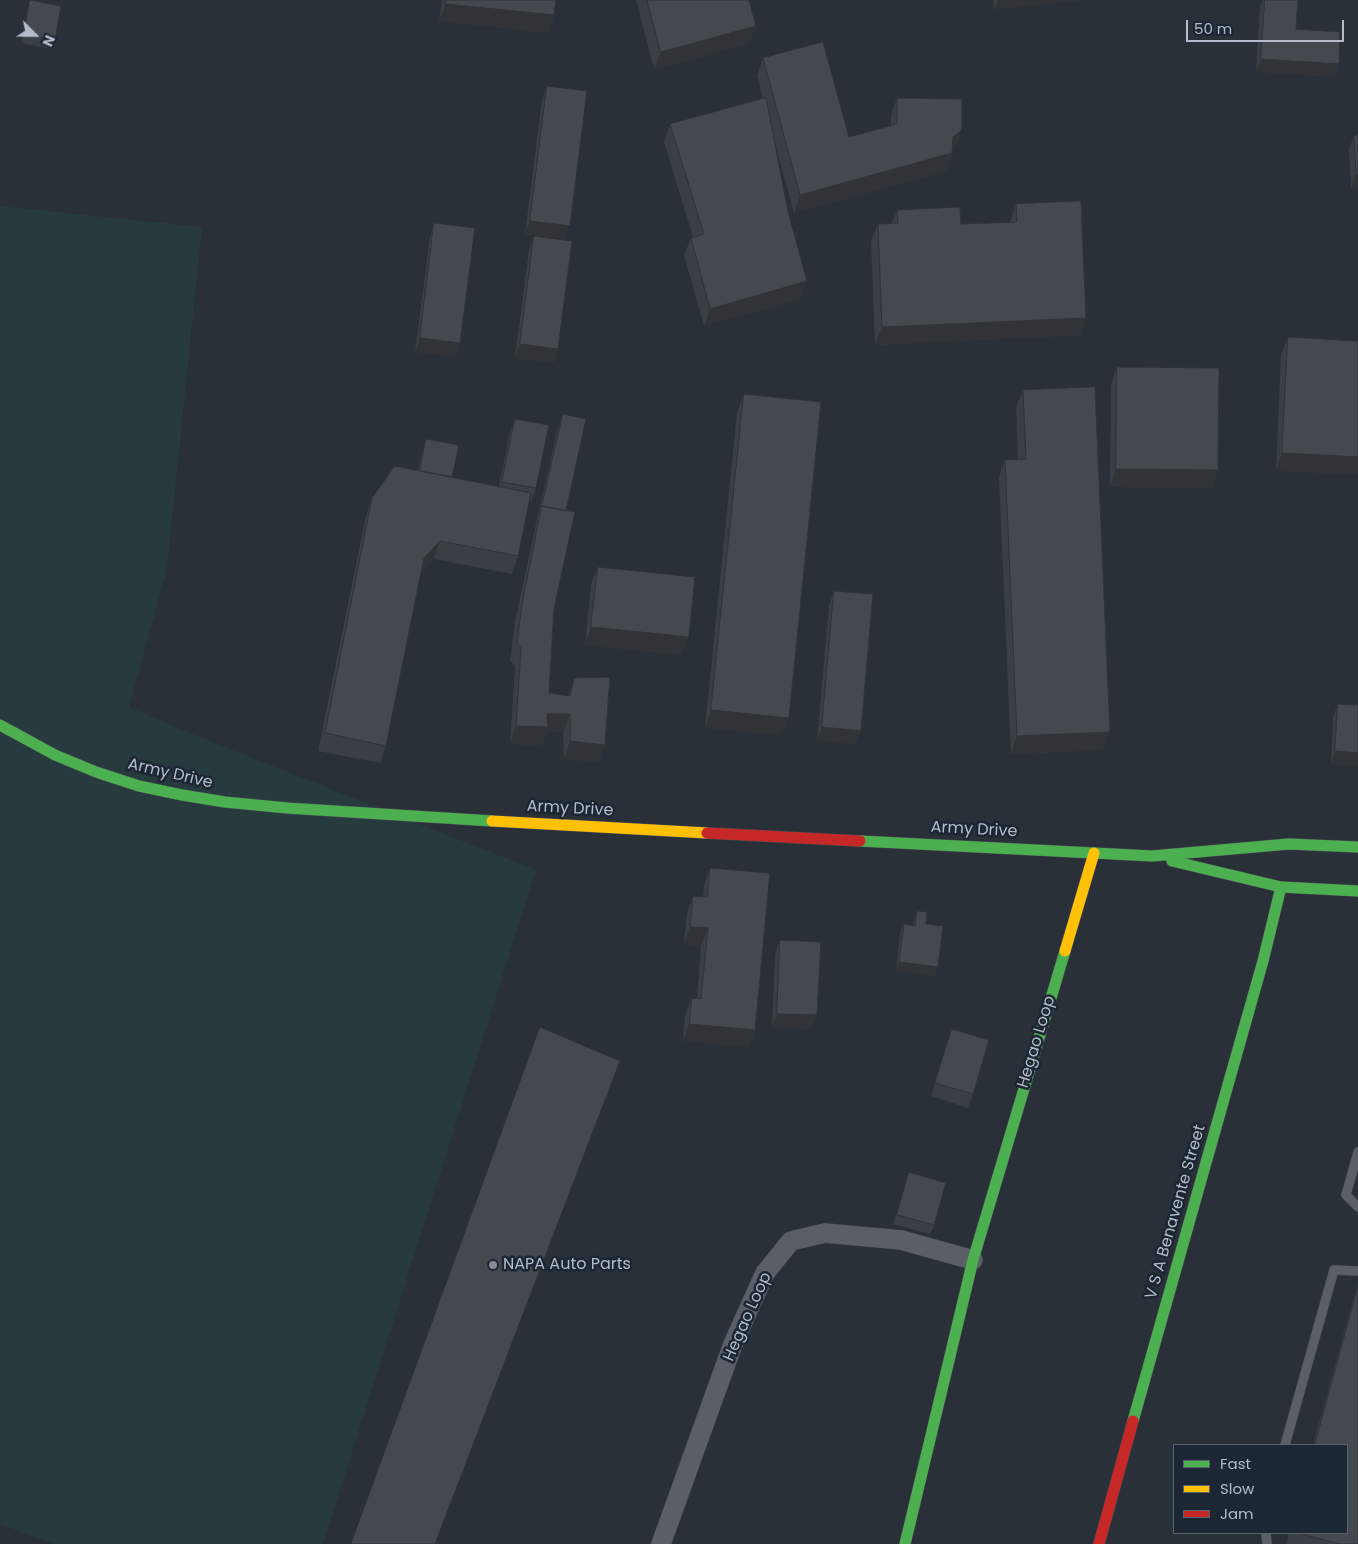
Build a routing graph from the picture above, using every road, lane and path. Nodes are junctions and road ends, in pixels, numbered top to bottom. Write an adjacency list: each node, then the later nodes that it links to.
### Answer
1 (0, 725): 3 (main road, Army Drive)
2 (1358, 847): 4 (main road, Army Drive)
3 (1094, 853): 4 (main road, Army Drive); 9 (main road, Hegao Loop)
4 (1152, 856): 5 (main road, Army Drive)
5 (1281, 887): 6 (main road, Army Drive); 14 (main road, V S A Benavente Street)
6 (1358, 892)
7 (1358, 1152): 8 (lane)
8 (1358, 1207)
9 (972, 1260): 12 (street, Hegao Loop); 13 (main road, Hegao Loop)
10 (1358, 1271): 11 (lane)
11 (1285, 1444)
12 (661, 1544)
13 (905, 1544)
14 (1099, 1544)

